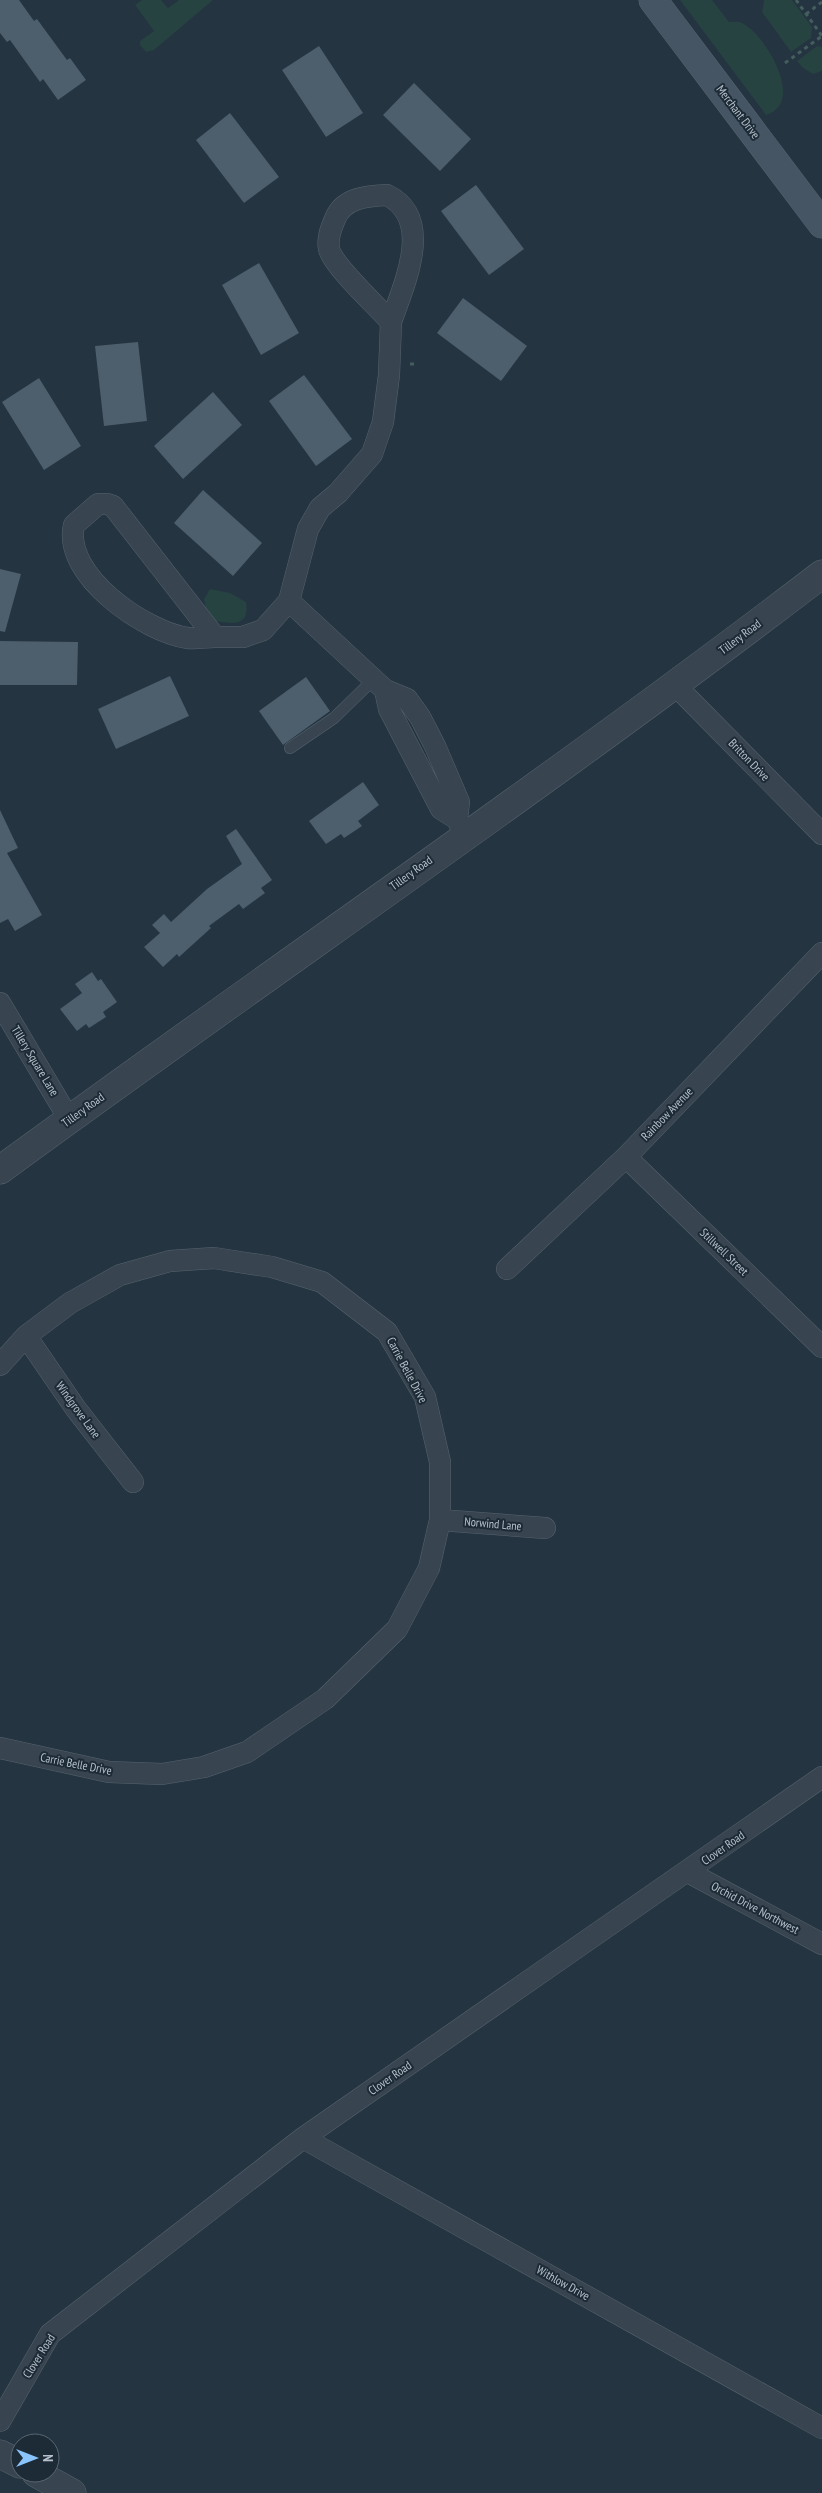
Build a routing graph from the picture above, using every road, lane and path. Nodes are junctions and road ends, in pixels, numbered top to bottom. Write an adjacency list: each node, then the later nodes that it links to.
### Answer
1 (653, 0): 7 (main road, Merchant Drive)
2 (796, 0): 4 (path)
3 (822, 2): 4 (path)
4 (806, 14): 5 (path)
5 (822, 36): 6 (path)
6 (785, 63)
7 (822, 224)
8 (392, 322): 8 (street); 10 (street)
9 (822, 574): 13 (street, Tillery Road)
10 (289, 601): 11 (street); 12 (street)
11 (214, 637): 11 (street)
12 (380, 684): 14 (lane); 15 (street)
13 (676, 686): 15 (street, Tillery Road); 16 (street, Britton Drive)
14 (290, 748)
15 (461, 827): 19 (street, Tillery Road)
16 (822, 834)
17 (822, 954): 20 (street, Rainbow Avenue)
18 (0, 1003): 19 (street, Tillery Square Lane)
19 (70, 1119): 21 (street, Tillery Road)
20 (626, 1157): 22 (street, Rainbow Avenue); 24 (street, Stillwell Street)
21 (0, 1170)
22 (507, 1269)
23 (26, 1336): 25 (street, Carrie Belle Drive); 26 (street, Windgrove Lane); 27 (street, Carrie Belle Drive)
24 (822, 1346)
25 (0, 1365)
26 (133, 1482)
27 (440, 1520): 28 (street, Norwind Lane); 29 (street, Carrie Belle Drive)
28 (545, 1528)
29 (0, 1748)
30 (822, 1777): 31 (street, Clover Road)
31 (688, 1872): 32 (street, Orchid Drive Northwest); 33 (street, Clover Road)
32 (822, 1944)
33 (303, 2138): 34 (street, Clover Road); 35 (street, Withlow Drive)
34 (0, 2421)
35 (822, 2428)
36 (54, 2483): 37 (street)
37 (72, 2493)

